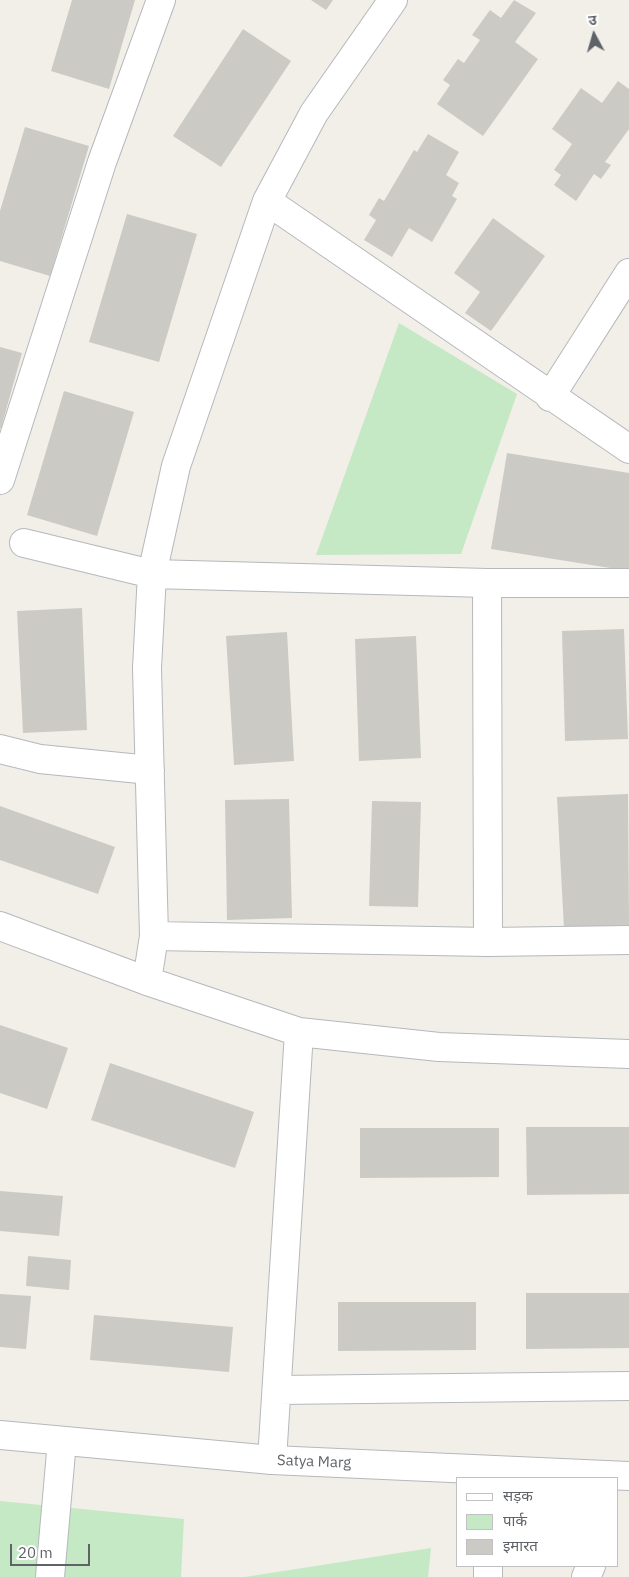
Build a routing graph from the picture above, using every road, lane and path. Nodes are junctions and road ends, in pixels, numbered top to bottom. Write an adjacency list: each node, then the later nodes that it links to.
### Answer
1 (161, 0): 7 (street)
2 (393, 0): 3 (street)
3 (267, 201): 5 (street); 9 (street)
4 (629, 273): 5 (street)
5 (550, 397): 6 (street)
6 (629, 449)
7 (0, 480)
8 (24, 543): 9 (street)
9 (152, 574): 10 (street); 13 (street)
10 (487, 583): 11 (street); 17 (street)
11 (629, 583)
12 (0, 749): 13 (street)
13 (150, 770): 15 (street)
14 (0, 926): 18 (street)
15 (154, 936): 17 (street); 18 (street)
16 (629, 940): 17 (street)
17 (488, 942)
18 (147, 981): 19 (street)
19 (298, 1032): 20 (street); 22 (street)
20 (629, 1054)
21 (629, 1386): 22 (street)
22 (278, 1390): 25 (street)
23 (0, 1435): 24 (street, Satya Marg)
24 (62, 1441): 25 (street, Satya Marg); 28 (street)
25 (272, 1460): 26 (street, Satya Marg)
26 (485, 1474): 27 (street, Satya Marg)
27 (618, 1477)
28 (50, 1577)

